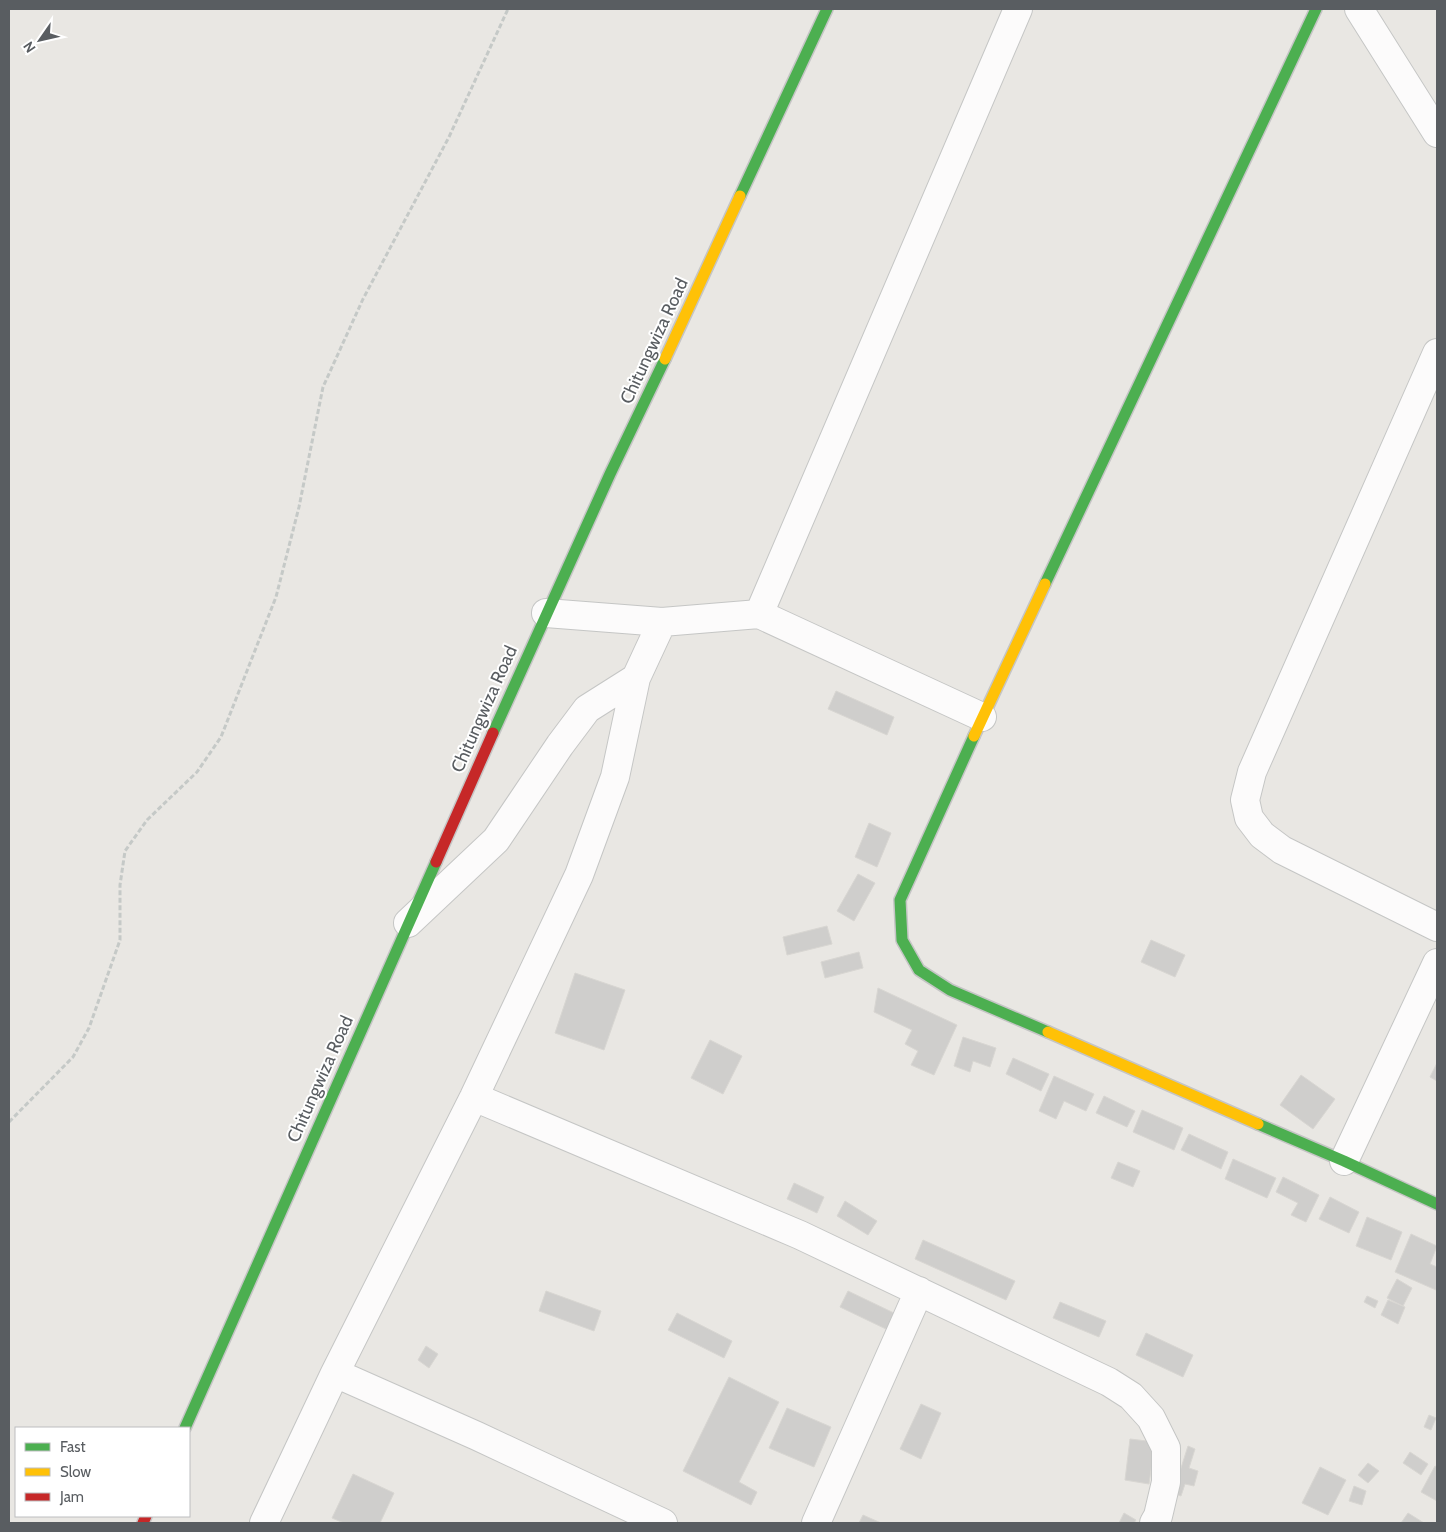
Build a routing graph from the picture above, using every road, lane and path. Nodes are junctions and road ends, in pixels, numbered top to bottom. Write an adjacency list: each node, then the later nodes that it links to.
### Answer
1 (508, 9): 17 (path)
2 (827, 9): 8 (street, Chitungwiza Road)
3 (1018, 9): 9 (street)
4 (1316, 9): 12 (street)
5 (1359, 9): 6 (street)
6 (1437, 133)
7 (1437, 353): 14 (street)
8 (546, 613): 10 (street); 13 (street, Chitungwiza Road)
9 (759, 614): 10 (street); 12 (street)
10 (662, 622): 11 (street)
11 (636, 678): 13 (street); 16 (street)
12 (982, 717): 18 (street)
13 (408, 923): 22 (street, Chitungwiza Road)
14 (1437, 927)
15 (1437, 962): 18 (street)
16 (474, 1097): 20 (street); 21 (street)
17 (9, 1122)
18 (1344, 1162): 19 (street)
19 (1437, 1204)
20 (919, 1291): 25 (street); 26 (street)
21 (335, 1373): 23 (street); 24 (street)
22 (185, 1427)
23 (264, 1523)
24 (663, 1523)
25 (816, 1523)
26 (1154, 1523)

